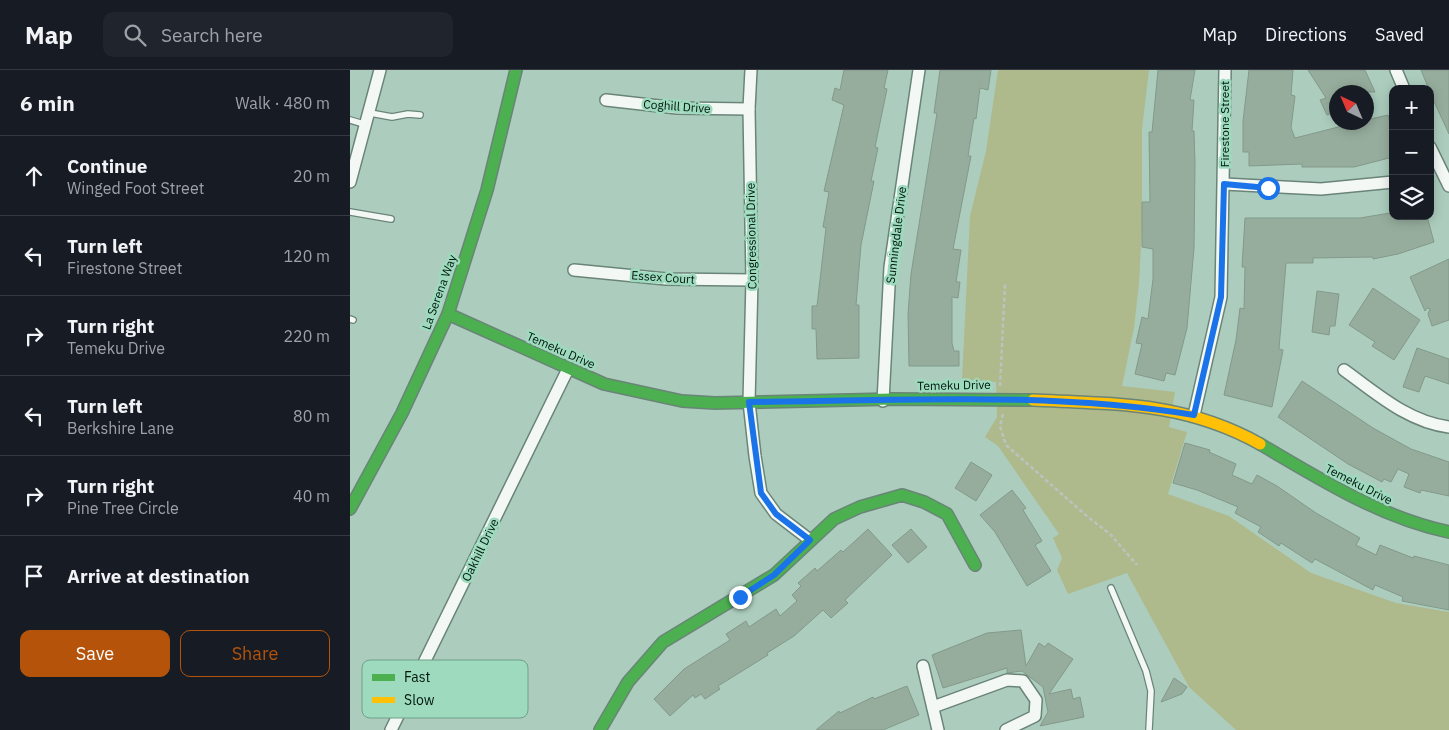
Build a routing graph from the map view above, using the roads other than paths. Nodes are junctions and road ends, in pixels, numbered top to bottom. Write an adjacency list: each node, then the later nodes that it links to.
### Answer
1 (380, 70): 10 (street)
2 (516, 70): 23 (street, La Serena Way)
3 (751, 70): 9 (street, Congressional Drive)
4 (919, 70): 26 (street, Sunningdale Drive)
5 (1225, 70): 17 (street, Firestone Street)
6 (1396, 70): 7 (street)
7 (1402, 85)
8 (606, 100): 9 (street, Coghill Drive)
9 (749, 109): 22 (street, Congressional Drive)
10 (370, 113): 11 (lane); 13 (street)
11 (420, 115)
12 (350, 120): 13 (lane)
13 (366, 125): 15 (street)
14 (1434, 163): 18 (street)
15 (350, 182)
16 (1389, 182): 17 (street)
17 (1224, 184): 28 (street, Firestone Street)
18 (1449, 186)
19 (350, 212): 20 (lane)
20 (392, 219)
21 (574, 270): 22 (street, Essex Court)
22 (752, 280): 27 (street, Congressional Drive)
23 (448, 314): 24 (street, Temeku Drive); 30 (street, La Serena Way)
24 (568, 369): 27 (street, Temeku Drive); 35 (street, Oakhill Drive)
25 (1344, 370): 29 (street)
26 (883, 401): 27 (street, Temeku Drive); 28 (street, Temeku Drive)
27 (749, 402): 32 (street, Congressional Drive)
28 (1194, 415): 31 (street, Temeku Drive)
29 (1449, 427)
30 (350, 509)
31 (1449, 532)
32 (810, 540): 33 (street); 41 (street)
33 (975, 565)
34 (1111, 588): 43 (lane)
35 (425, 660)
36 (923, 666): 37 (street)
37 (933, 707): 39 (street); 42 (street)
38 (397, 718): 40 (street, Oakhill Drive)
39 (936, 729)
40 (391, 730)
41 (600, 730)
42 (1006, 730)
43 (1150, 730)

